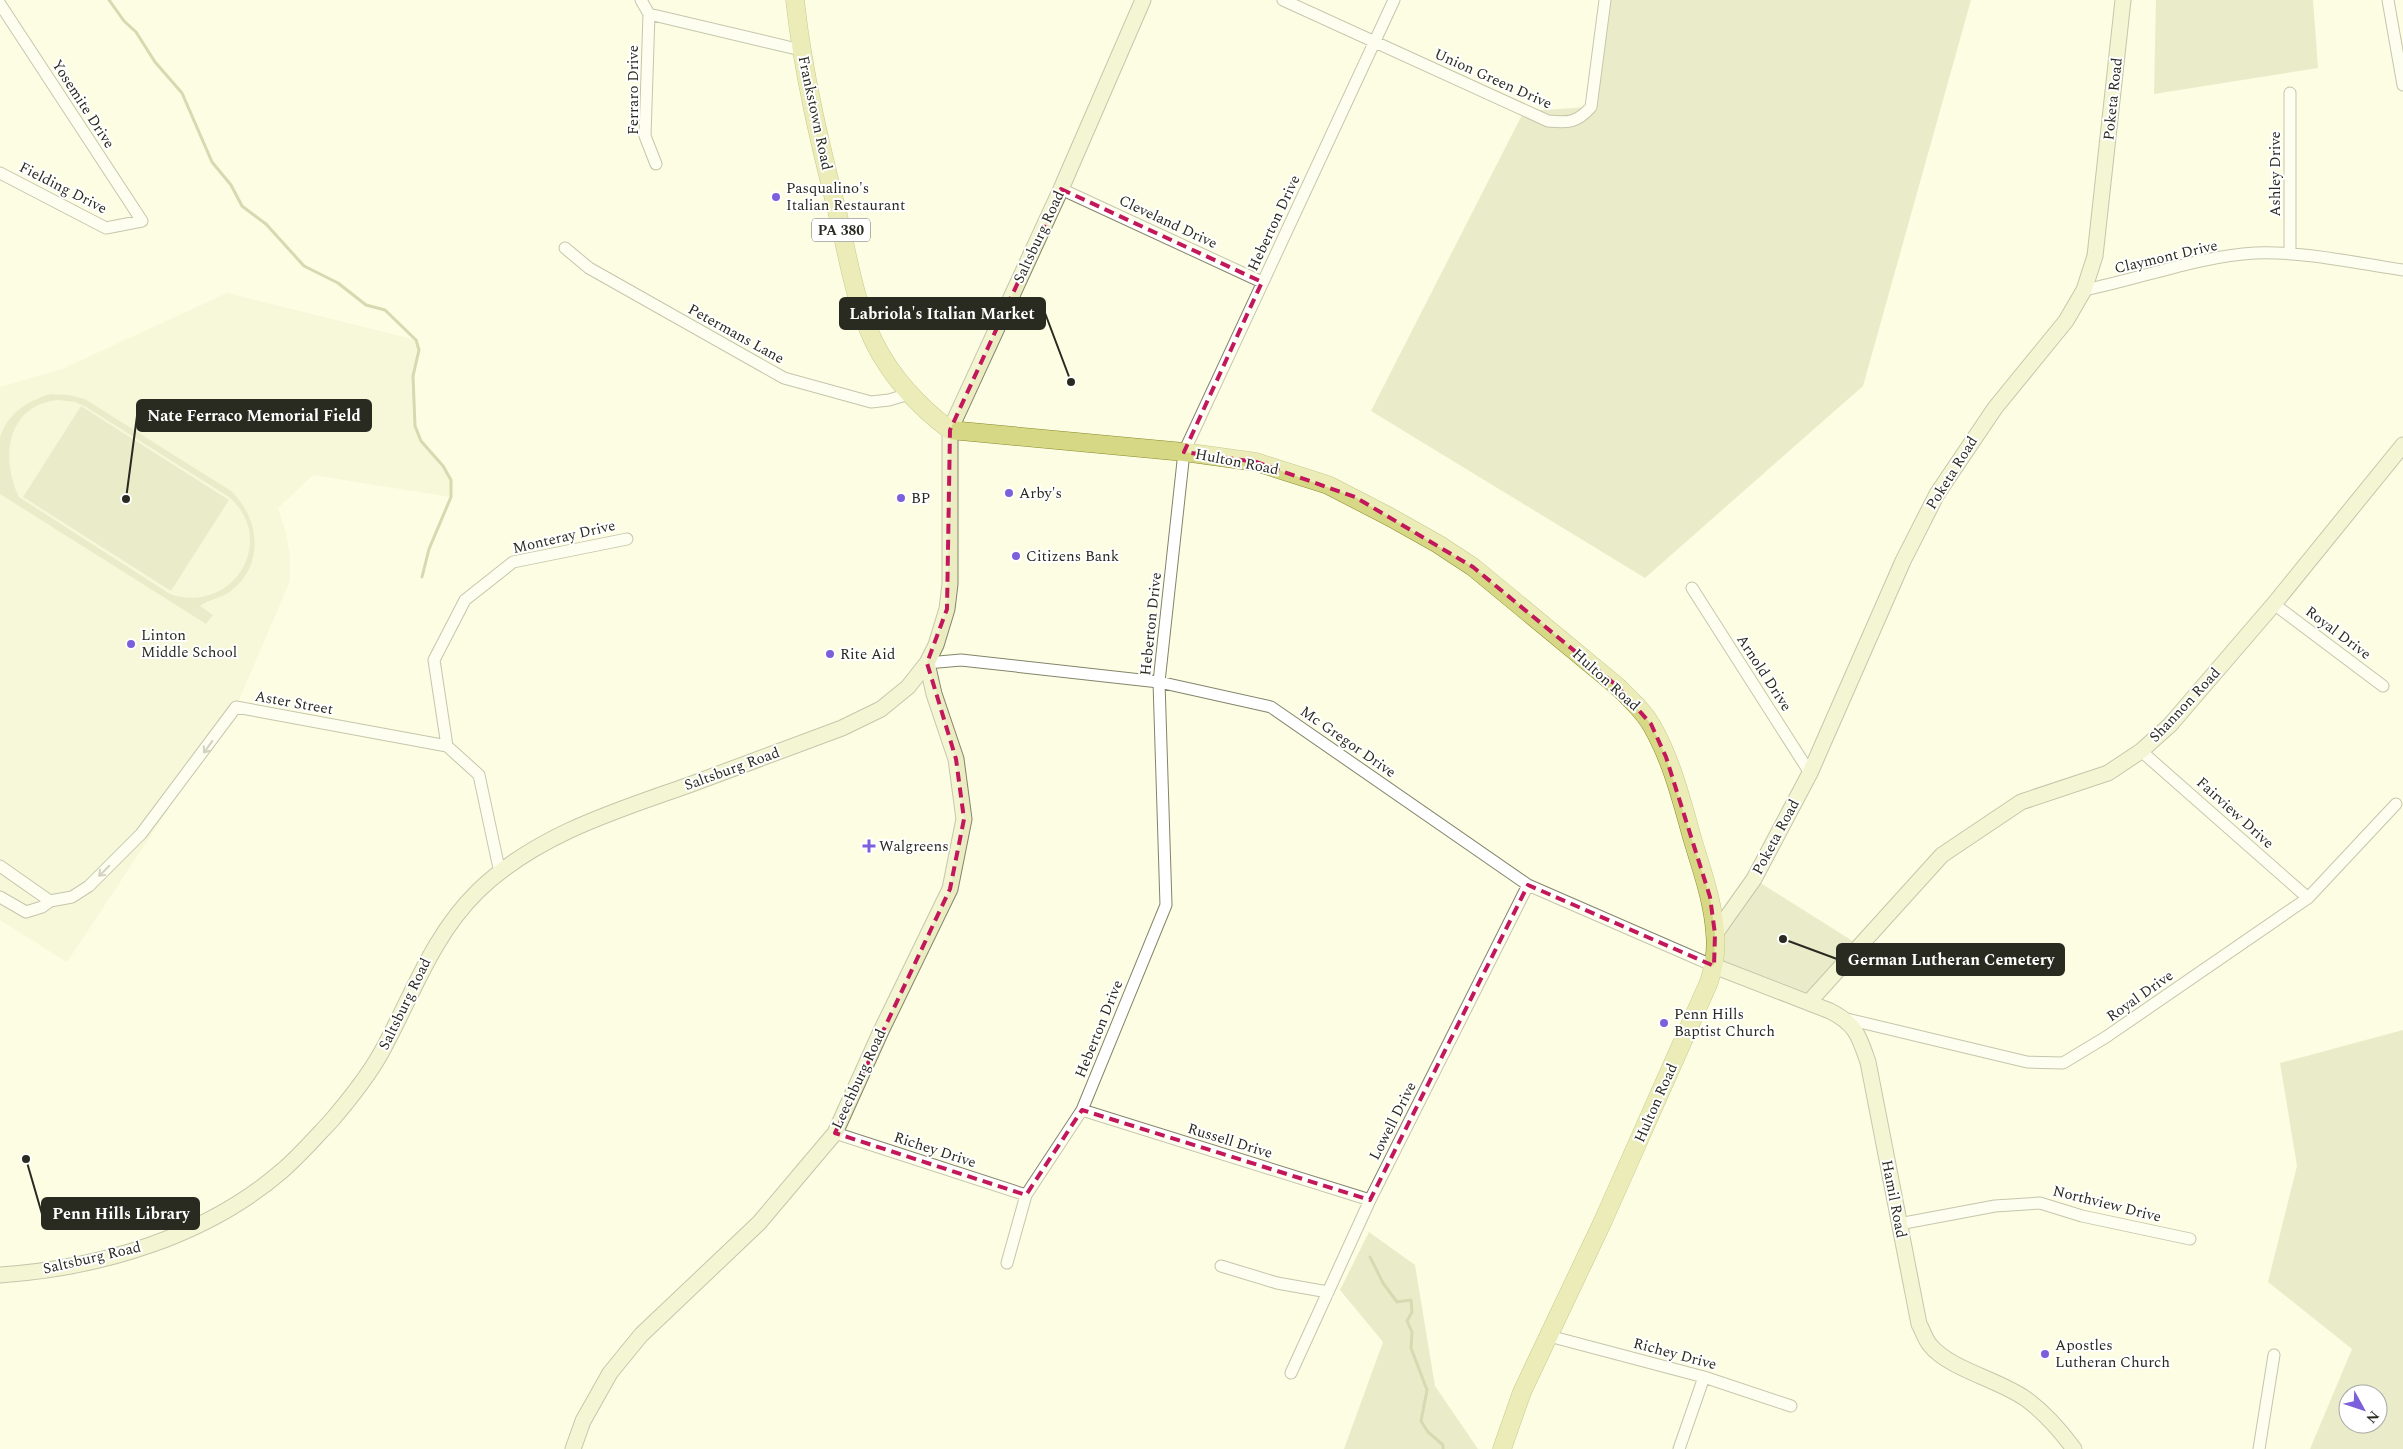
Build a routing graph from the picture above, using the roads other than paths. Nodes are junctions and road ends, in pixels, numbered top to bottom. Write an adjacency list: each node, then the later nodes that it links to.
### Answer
1 (641, 0): 10 (street)
2 (795, 0): 12 (main road, Frankstown Road / PA 380)
3 (1143, 0): 17 (street, Saltsburg Road)
4 (1284, 0): 11 (street, Union Green Drive)
5 (1394, 0): 11 (street, Heberton Drive)
6 (1605, 0): 11 (street, Union Green Drive)
7 (2123, 0): 23 (street, Poketa Road)
8 (2388, 0): 13 (street)
9 (0, 4): 18 (street, Yosemite Drive)
10 (649, 14): 12 (street); 15 (street, Ferraro Drive)
11 (1375, 44): 22 (street, Heberton Drive)
12 (801, 50): 24 (main road, Frankstown Road / PA 380)
13 (2403, 85)
14 (2290, 93): 20 (street, Ashley Drive)
15 (656, 164)
16 (0, 173): 18 (street, Fielding Drive)
17 (1062, 188): 22 (street, Cleveland Drive); 25 (street, Saltsburg Road)
18 (142, 221)
19 (565, 248): 24 (street, Petermans Lane)
20 (2290, 254): 21 (street, Claymont Drive); 23 (street, Claymont Drive)
21 (2403, 270)
22 (1262, 282): 27 (street, Heberton Drive)
23 (2084, 290): 36 (street, Poketa Road)
24 (909, 394): 25 (main road, Frankstown Road / PA 380)
25 (950, 430): 27 (main road, Hulton Road); 31 (street, Saltsburg Road)
26 (2403, 445): 30 (street, Shannon Road)
27 (1184, 452): 32 (street, Heberton Drive); 44 (main road, Hulton Road)
28 (627, 539): 34 (street, Monteray Drive)
29 (1692, 588): 36 (street, Arnold Drive)
30 (2274, 604): 33 (street, Royal Drive); 35 (street, Shannon Road)
31 (927, 663): 32 (street, Mc Gregor Drive); 39 (street, Saltsburg Road); 49 (street, Leechburg Road)
32 (1159, 682): 40 (street, Mc Gregor Drive); 48 (street, Heberton Drive)
33 (2383, 686)
34 (447, 746): 39 (street); 43 (street, Aster Street, one-way to 43)
35 (2141, 751): 42 (street, Fairview Drive); 46 (street, Shannon Road)
36 (1810, 773): 44 (street, Poketa Road)
37 (2396, 804): 42 (street, Royal Drive)
38 (0, 866): 43 (street)
39 (500, 873): 56 (street, Saltsburg Road)
40 (1528, 885): 45 (street, Mc Gregor Drive); 51 (street, Lowell Drive)
41 (0, 897): 43 (street, Aster Street)
42 (2308, 898): 47 (street, Royal Drive)
43 (50, 900)
44 (1716, 934): 45 (main road, Hulton Road)
45 (1714, 966): 46 (street); 58 (main road, Hulton Road)
46 (1809, 1002): 47 (street)
47 (1847, 1019): 52 (street, Hamil Road)
48 (1082, 1110): 50 (street, Heberton Drive); 51 (street, Russell Drive)
49 (835, 1133): 50 (street, Richey Drive); 63 (street, Leechburg Road)
50 (1026, 1195): 54 (street, Heberton Drive)
51 (1370, 1200): 57 (street, Lowell Drive)
52 (1899, 1224): 53 (street, Northview Drive); 66 (street, Hamil Road)
53 (2190, 1239)
54 (1007, 1263)
55 (1221, 1266): 57 (street)
56 (0, 1274)
57 (1328, 1292): 60 (street, Lowell Drive)
58 (1549, 1336): 61 (street, Richey Drive); 64 (main road, Hulton Road)
59 (2274, 1355): 67 (street)
60 (1291, 1373)
61 (1704, 1377): 62 (street, Richey Drive); 65 (street)
62 (1791, 1406)
63 (573, 1449)
64 (1502, 1449)
65 (1679, 1449)
66 (2074, 1449)
67 (2259, 1449)

